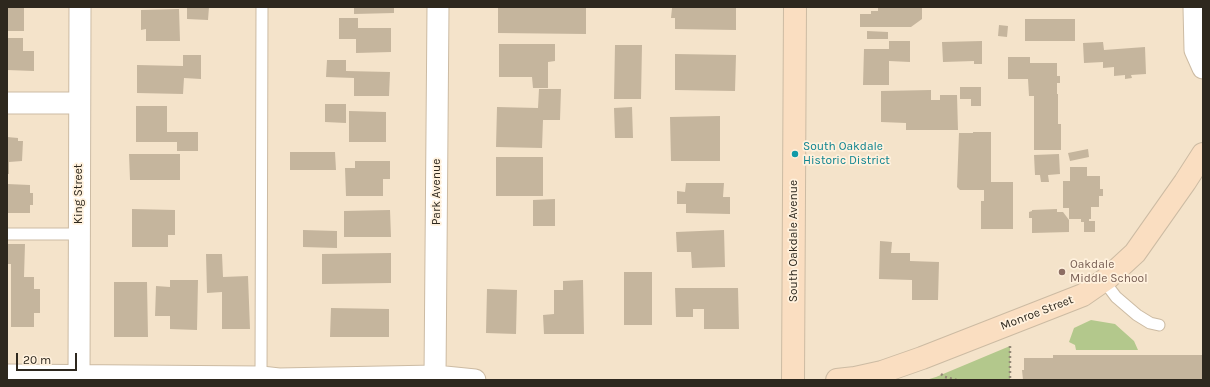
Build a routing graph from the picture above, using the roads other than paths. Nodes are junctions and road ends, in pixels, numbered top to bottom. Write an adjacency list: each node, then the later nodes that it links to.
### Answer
1 (80, 7): 8 (street, King Street)
2 (262, 7): 17 (lane)
3 (438, 7): 15 (street, Park Avenue)
4 (796, 7): 19 (street, South Oakdale Avenue)
5 (1194, 7): 6 (street)
6 (1203, 68)
7 (7, 103): 8 (street)
8 (79, 103): 11 (street, King Street)
9 (1203, 154): 12 (street, Monroe Street)
10 (7, 234): 11 (lane)
11 (79, 234): 16 (street, King Street)
12 (1104, 281): 13 (lane); 20 (street, Monroe Street)
13 (1159, 325)
14 (7, 375): 16 (street)
15 (435, 376): 17 (street); 18 (street)
16 (79, 378): 17 (street)
17 (273, 378)
18 (475, 380)
19 (793, 380)
20 (837, 380)

